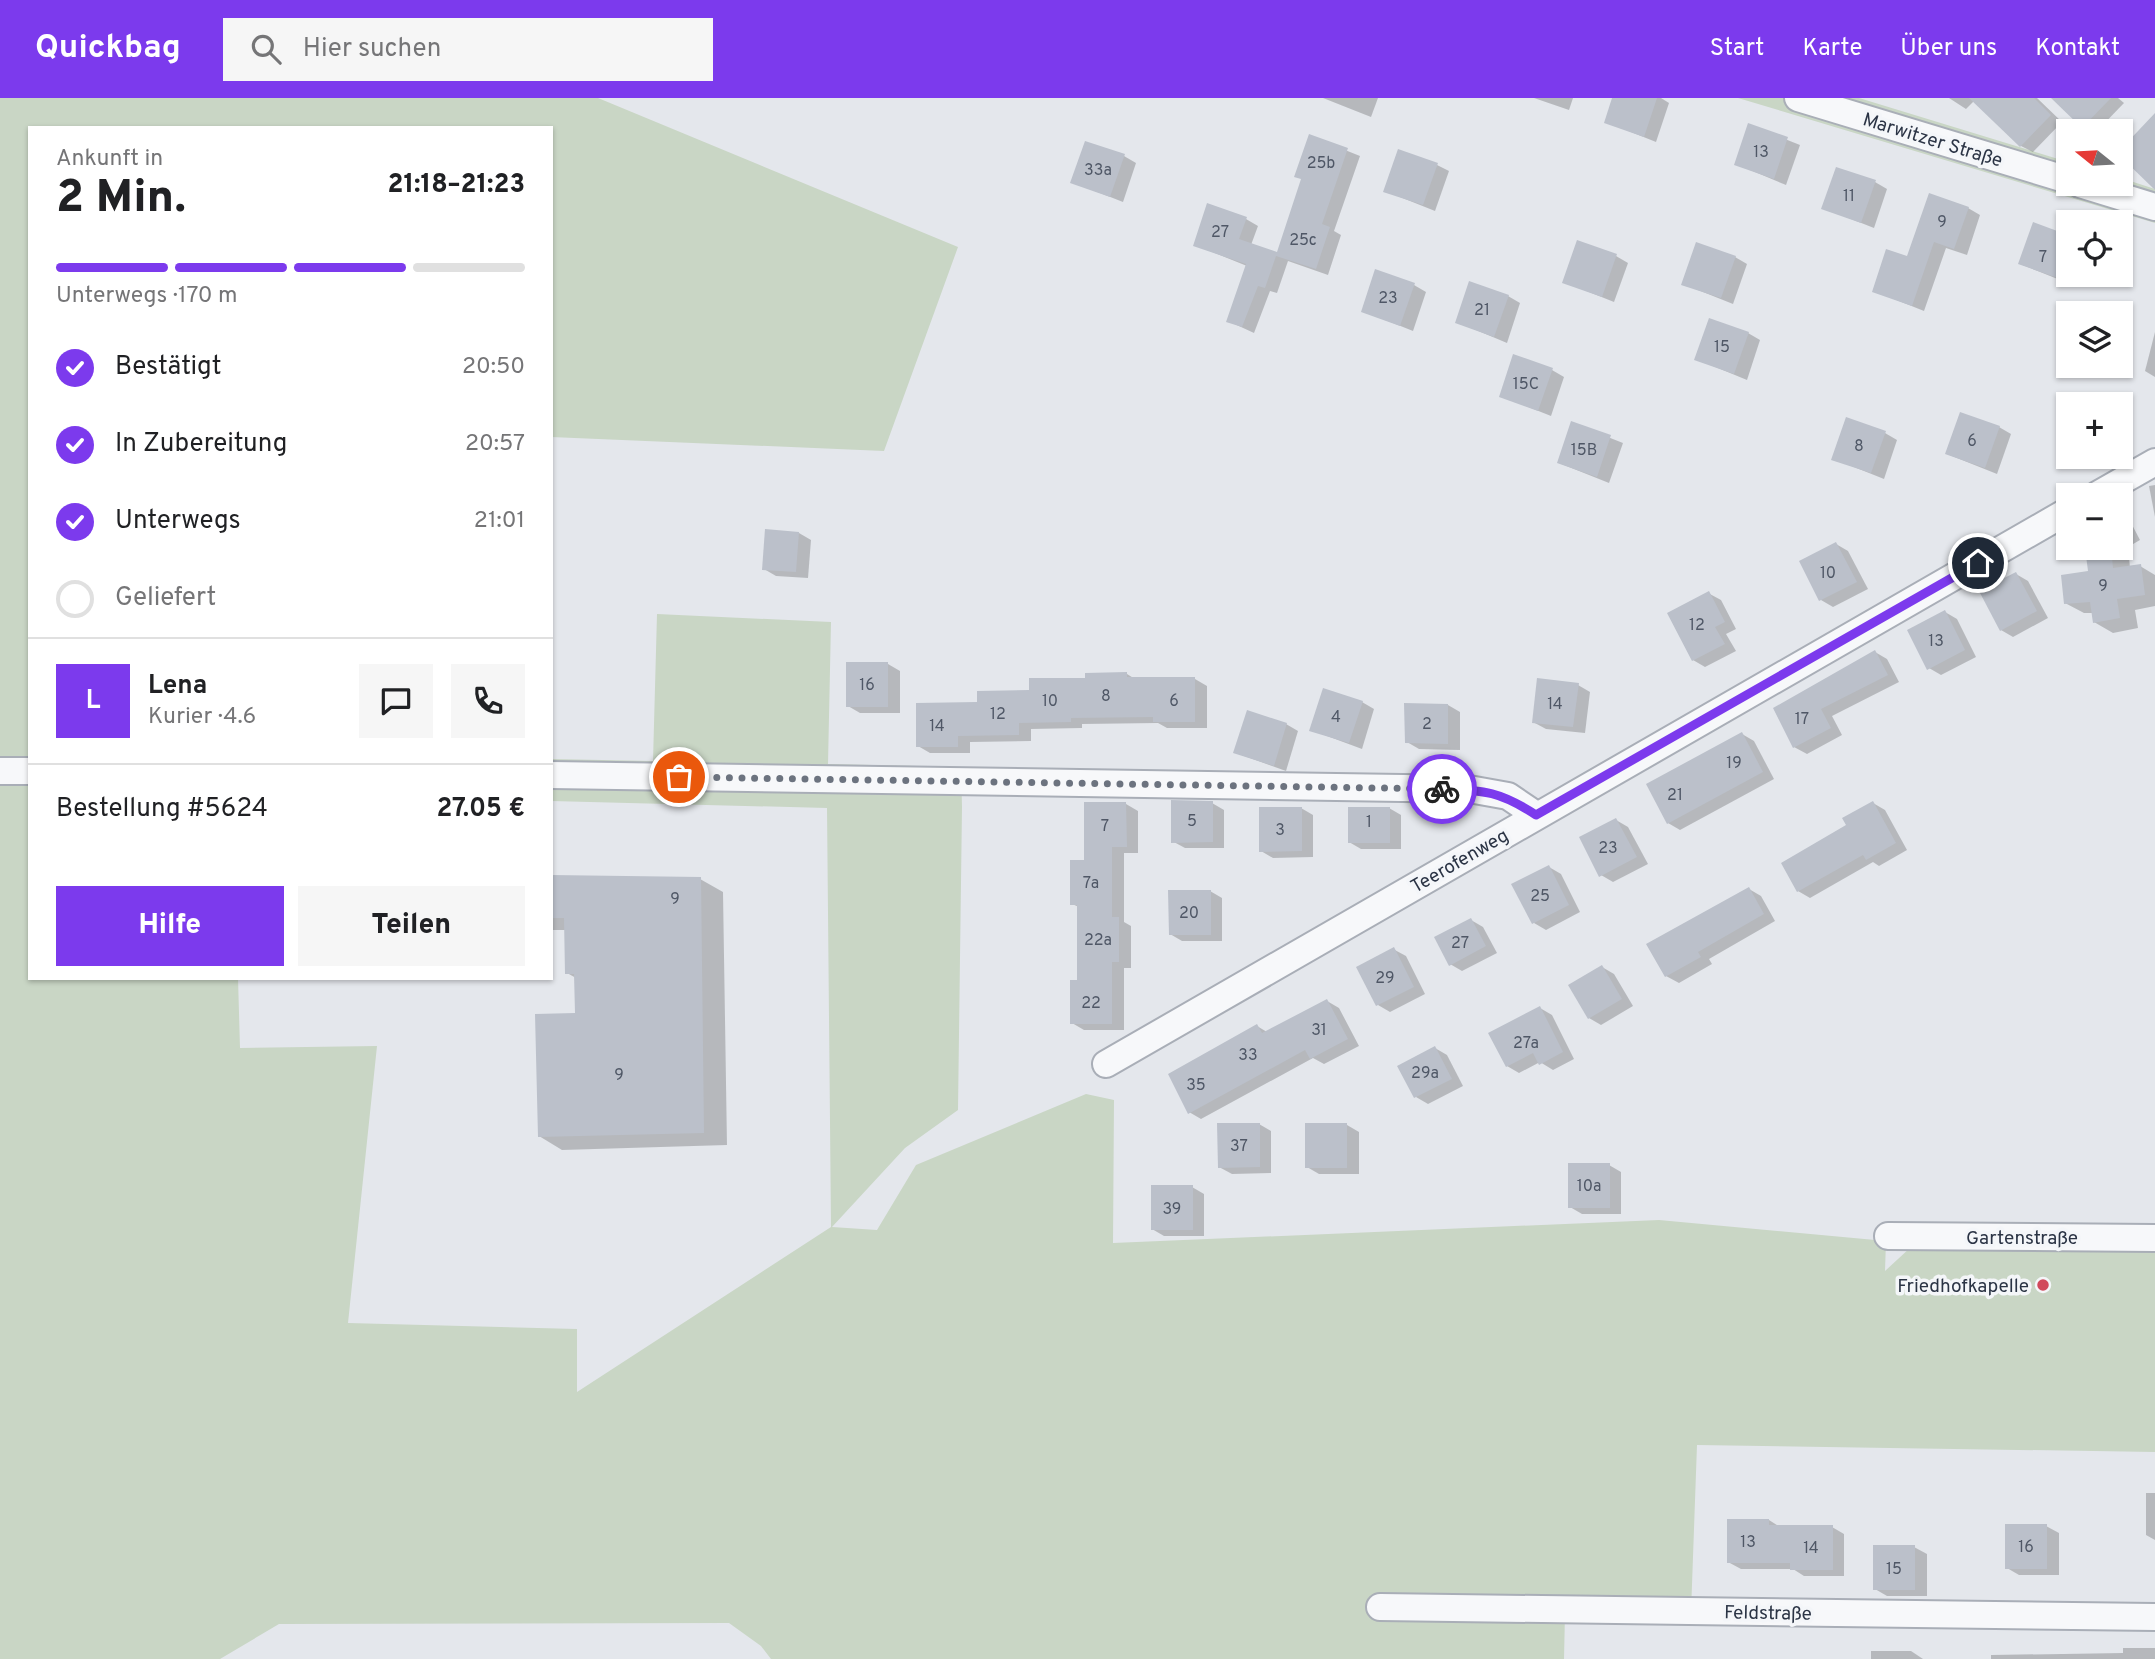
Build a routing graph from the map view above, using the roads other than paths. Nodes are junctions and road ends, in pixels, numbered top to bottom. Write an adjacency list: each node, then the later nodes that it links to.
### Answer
1 (1798, 98): 2 (street, Marwitzer Straße)
2 (2056, 176)
3 (2119, 196): 4 (street)
4 (2155, 207)
5 (2155, 462): 6 (street)
6 (2117, 483)
7 (2056, 518): 11 (street, Teerofenweg)
8 (0, 771): 9 (street)
9 (28, 772)
10 (553, 775): 11 (street)
11 (1536, 815): 12 (street, Teerofenweg)
12 (1106, 1064)
13 (1888, 1236): 14 (street, Gartenstraße)
14 (2155, 1238)
15 (1380, 1607): 16 (street, Feldstraße)
16 (2155, 1617)

